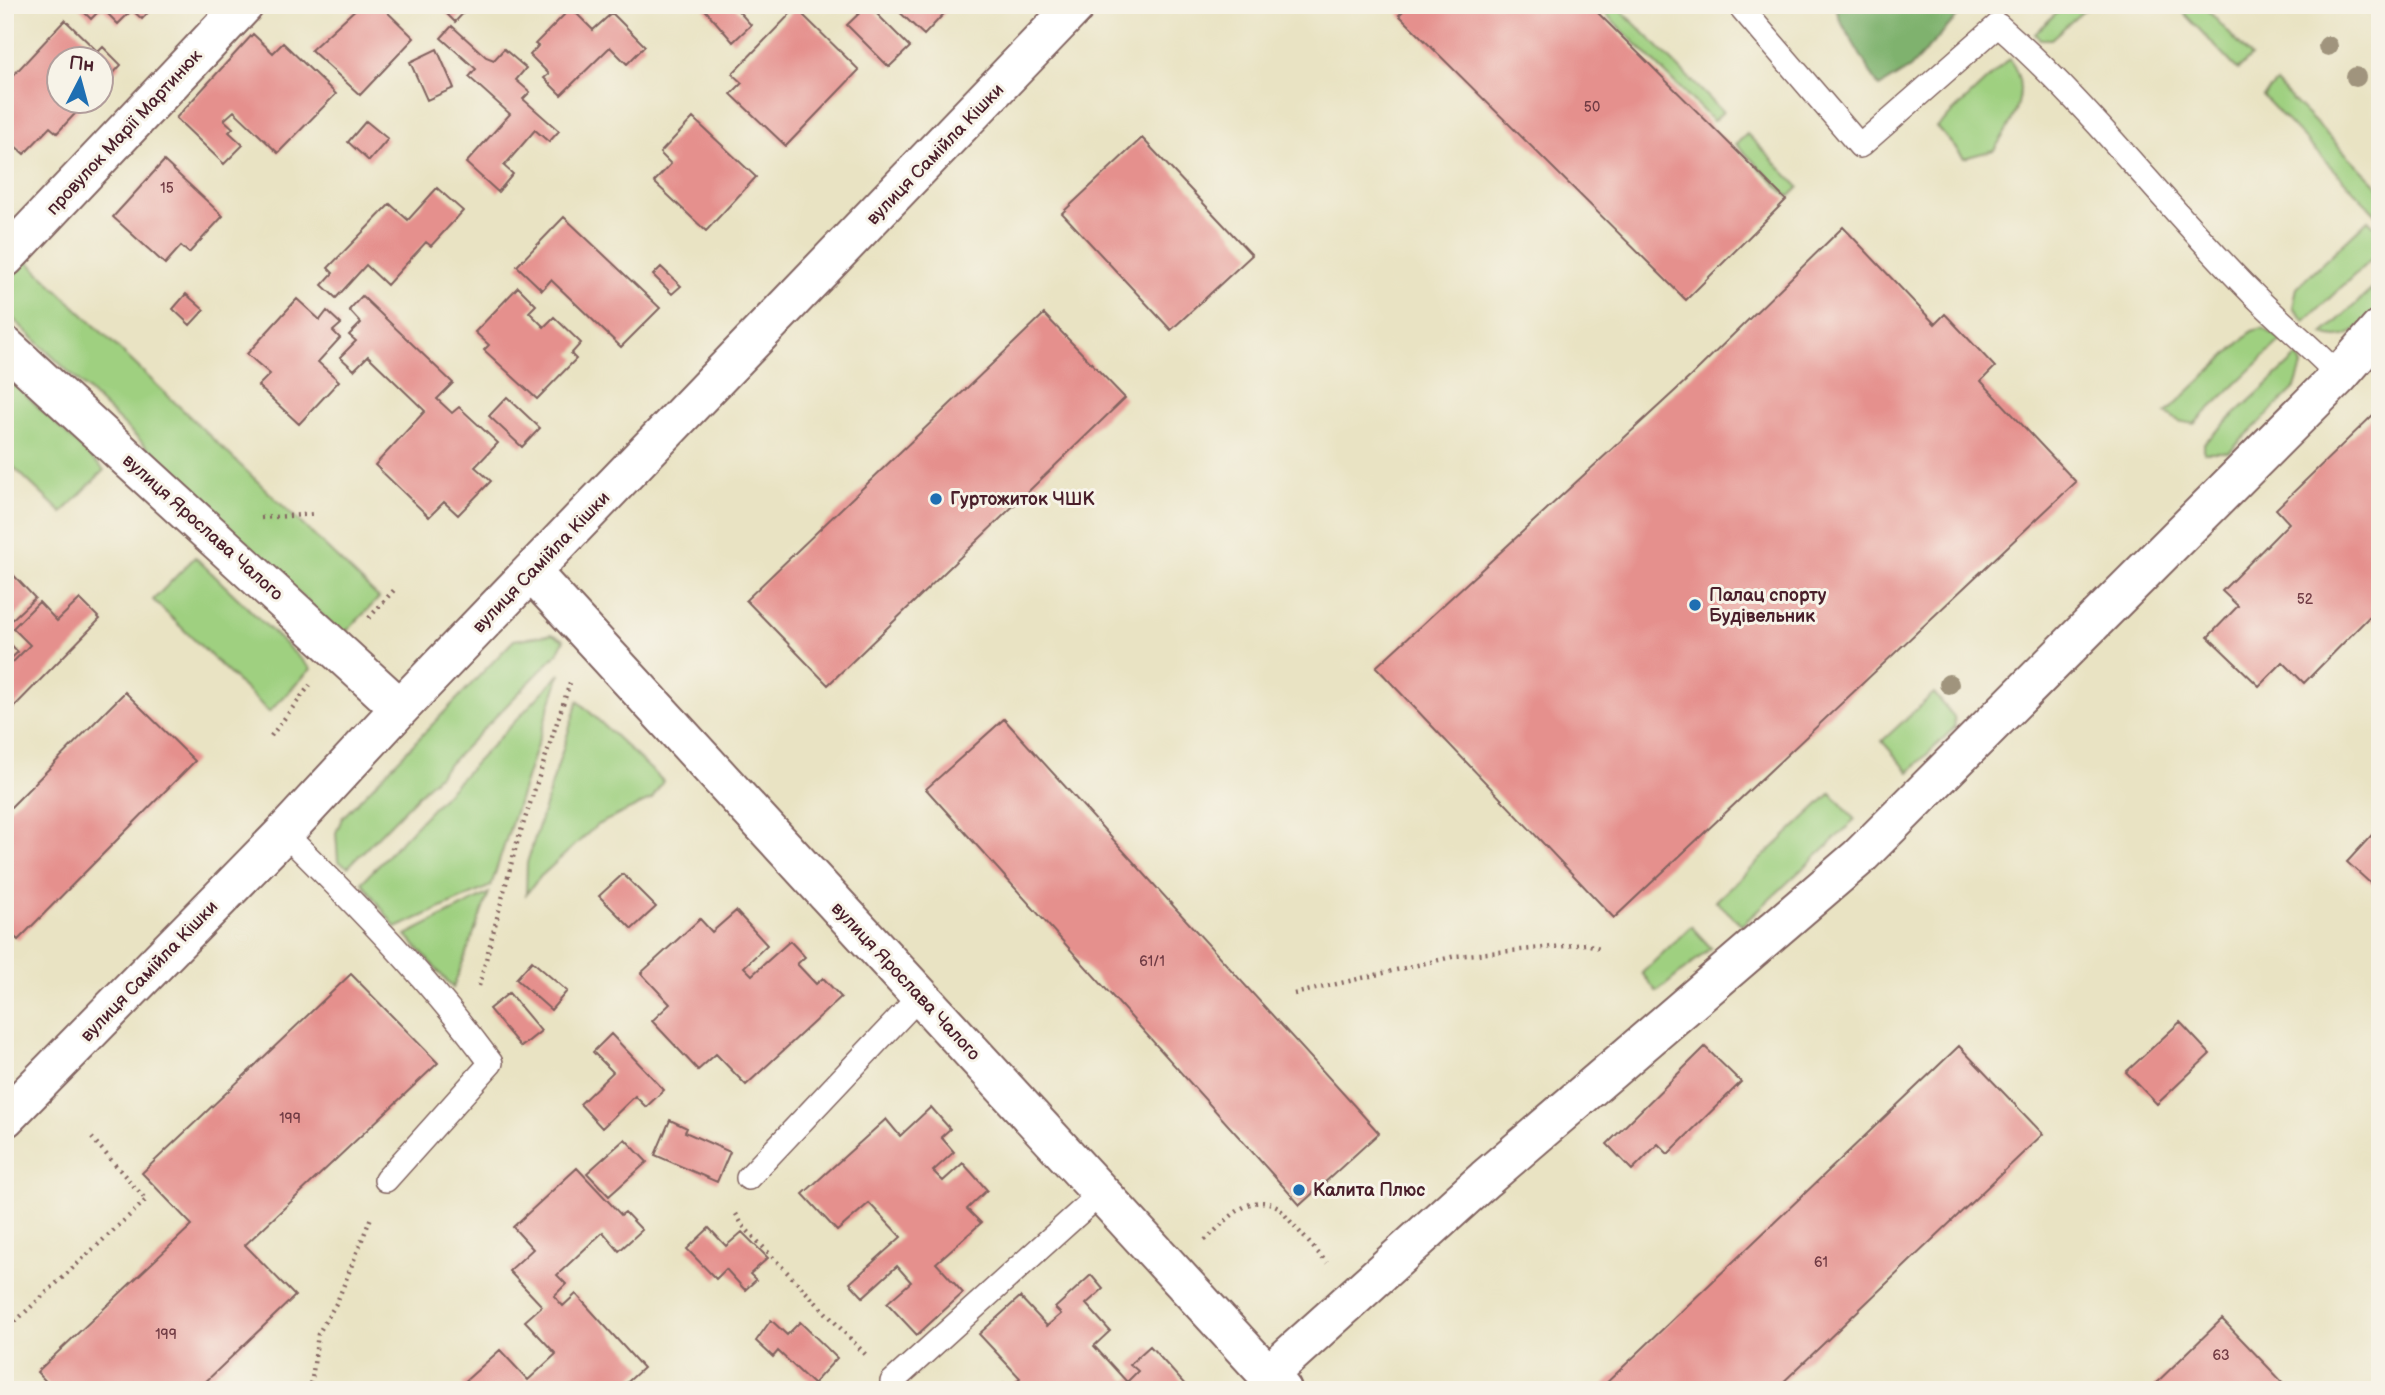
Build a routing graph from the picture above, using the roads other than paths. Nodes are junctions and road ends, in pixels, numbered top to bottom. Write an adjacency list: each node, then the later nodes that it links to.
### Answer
1 (244, 5): 4 (street, провулок Марії Мартинюк)
2 (1076, 5): 8 (street, вулиця Самійла Кішки)
3 (1739, 5): 7 (lane)
4 (5, 258)
5 (2380, 329): 7 (street)
6 (5, 346): 9 (street, вулиця Ярослава Чалого)
7 (2339, 376): 17 (street)
8 (531, 572): 9 (street, вулиця Самійла Кішки); 11 (street, вулиця Ярослава Чалого)
9 (400, 708): 10 (street, вулиця Самійла Кішки)
10 (284, 833): 12 (street, вулиця Самійла Кішки); 14 (lane)
11 (920, 996): 13 (lane); 15 (street, вулиця Ярослава Чалого)
12 (5, 1118)
13 (748, 1178)
14 (386, 1180)
15 (1101, 1193): 16 (lane); 17 (street, вулиця Ярослава Чалого)
16 (892, 1382)
17 (1268, 1385)

